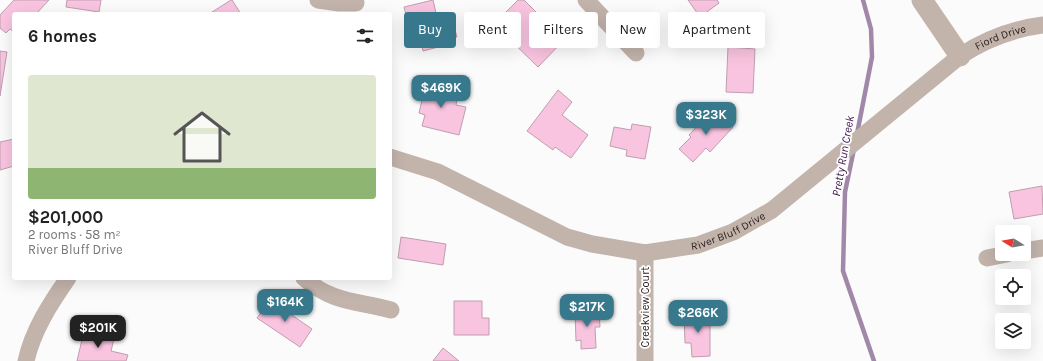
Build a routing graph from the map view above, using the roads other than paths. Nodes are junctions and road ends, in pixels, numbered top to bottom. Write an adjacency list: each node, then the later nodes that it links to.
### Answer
1 (318, 0): 4 (street)
2 (586, 0): 6 (street)
3 (922, 0): 7 (street)
4 (357, 6)
5 (1043, 25): 7 (street, Fiord Drive)
6 (636, 53)
7 (960, 56): 11 (street, River Bluff Drive)
8 (392, 158): 11 (street, River Bluff Drive)
9 (1043, 248): 10 (street)
10 (1031, 250)
11 (646, 253): 18 (street, Creekview Court)
12 (995, 256): 13 (street)
13 (987, 258)
14 (67, 280): 17 (street)
15 (307, 280): 16 (street)
16 (391, 310)
17 (26, 361)
18 (645, 361)

